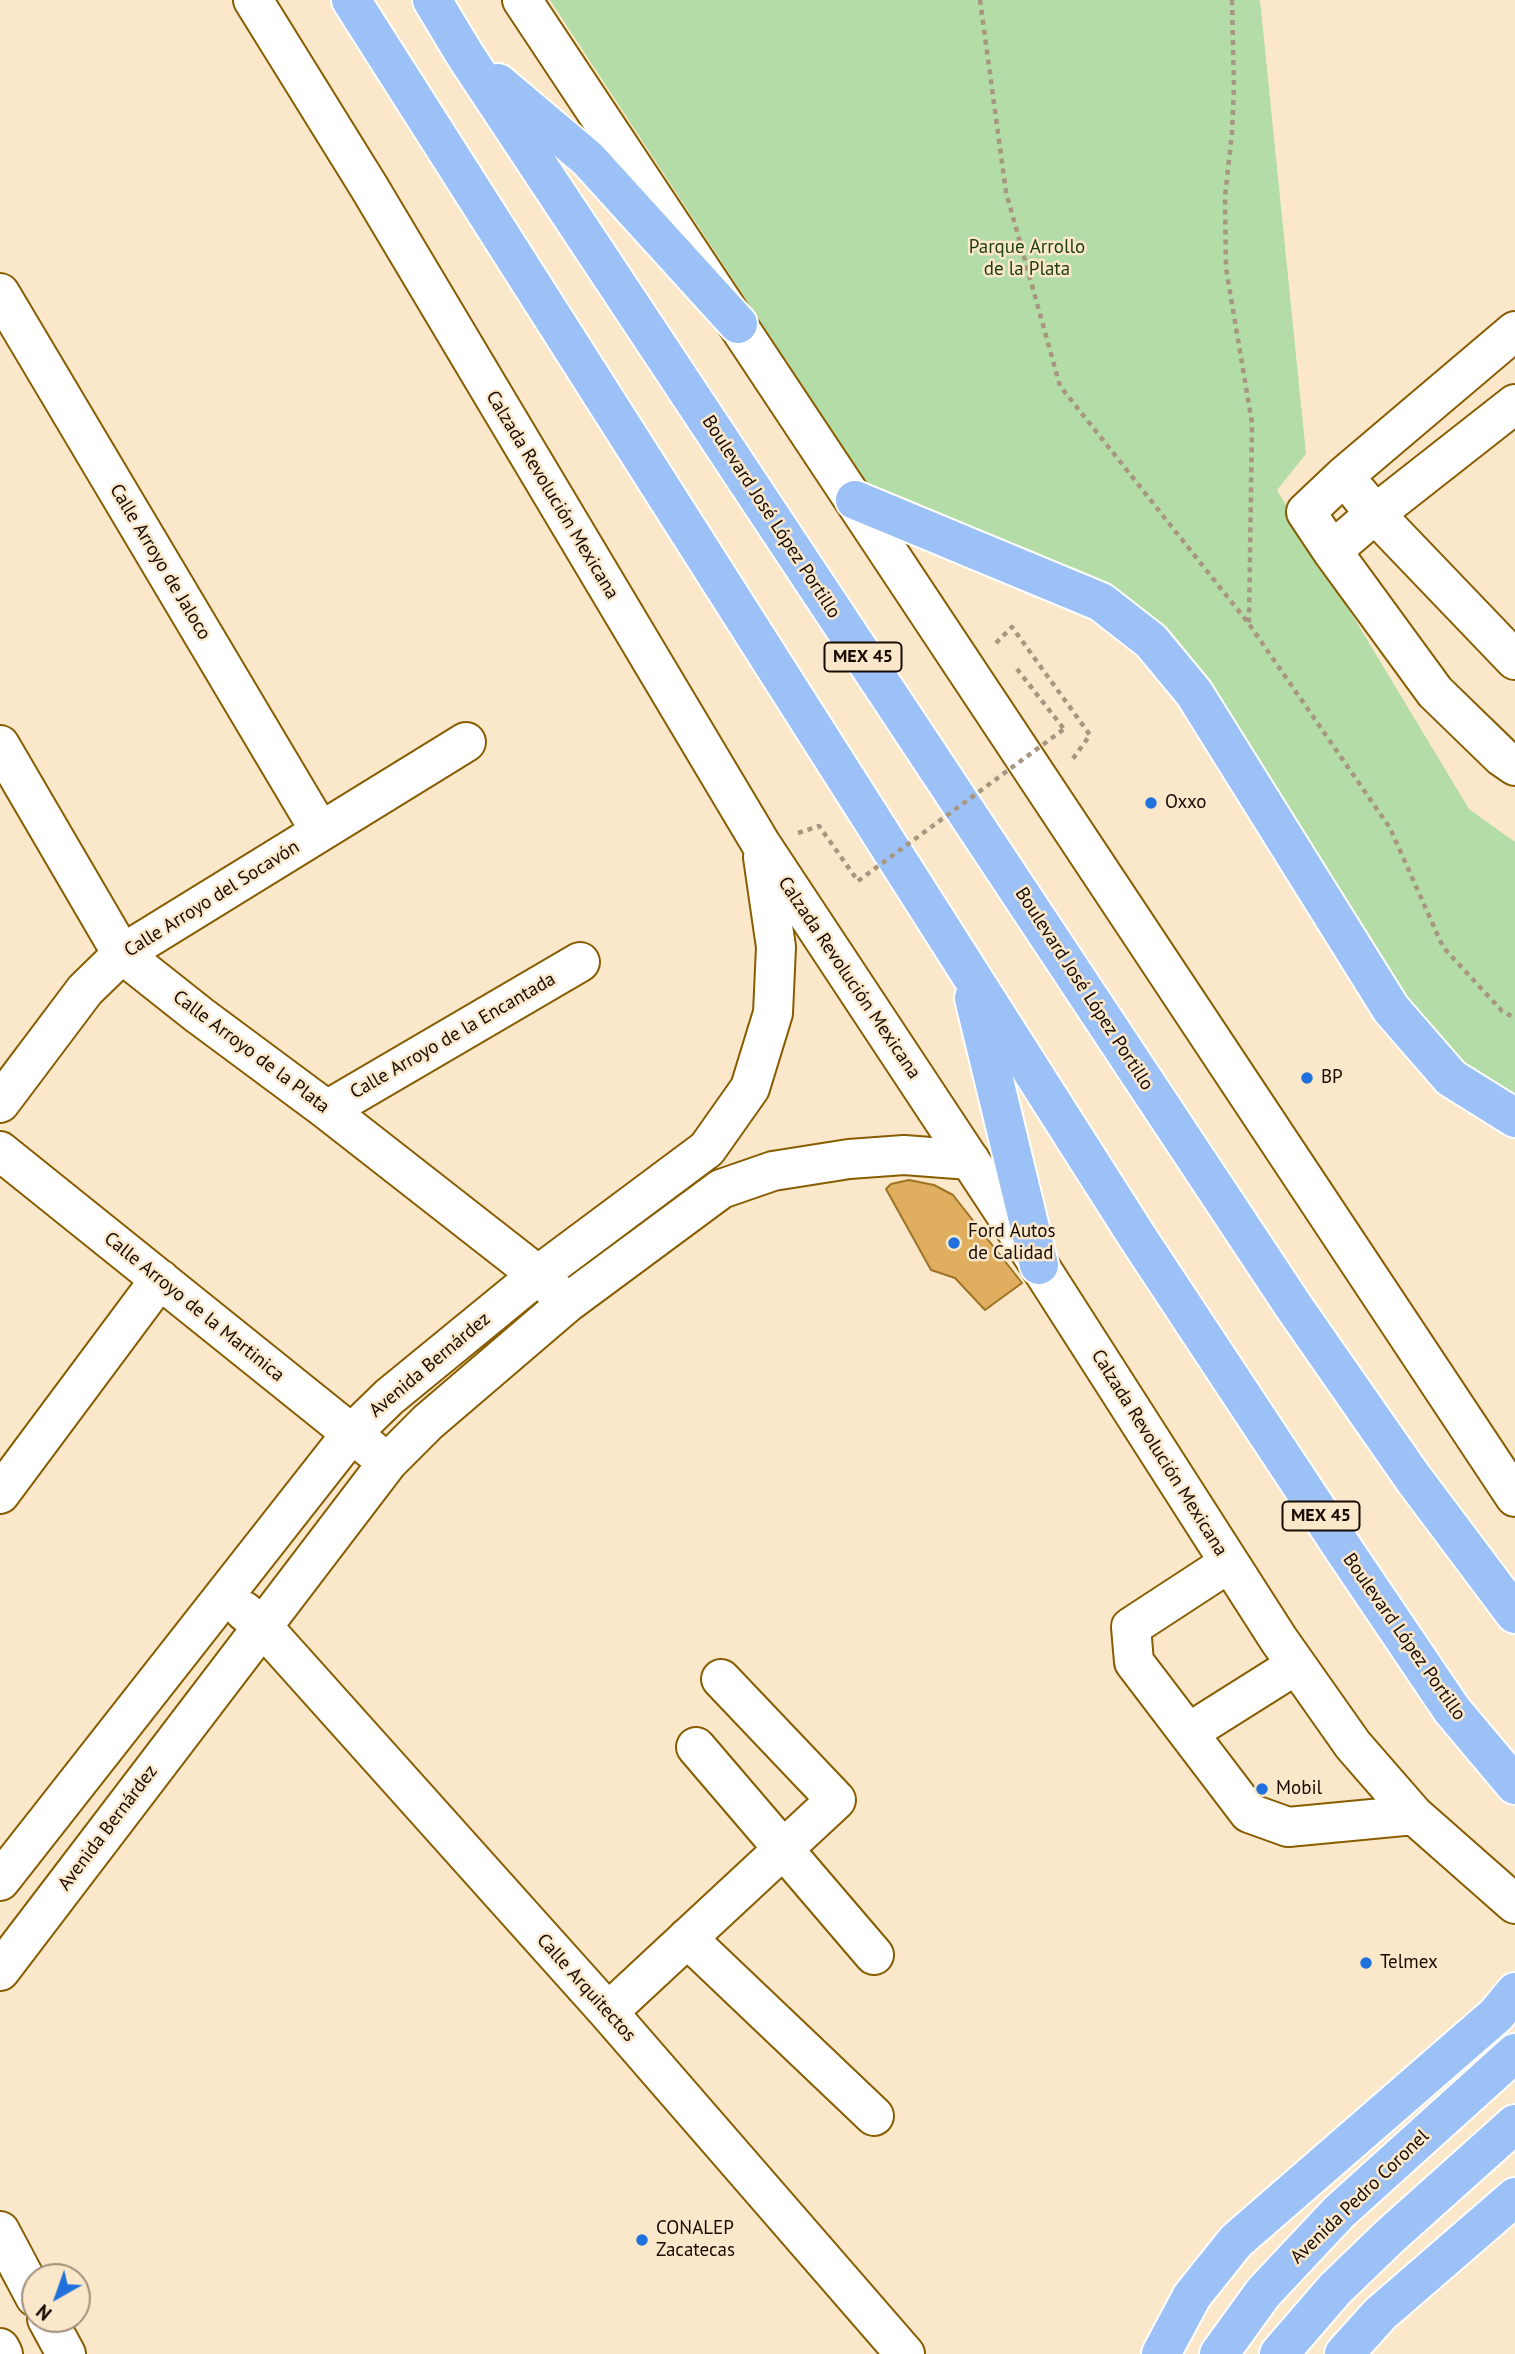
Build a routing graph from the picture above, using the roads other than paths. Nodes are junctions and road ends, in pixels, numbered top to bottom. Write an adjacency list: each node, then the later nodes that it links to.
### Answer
1 (253, 0): 19 (street, Calzada Revolución Mexicana)
2 (351, 0): 22 (main road, MEX 45)
3 (432, 0): 5 (main road, Boulevard José López Portillo / MEX 45)
4 (522, 0): 7 (street)
5 (465, 55): 7 (main road); 38 (main road, Boulevard José López Portillo / MEX 45)
6 (0, 293): 18 (street, Calle Arroyo de Jaloco)
7 (738, 324): 11 (street)
8 (1515, 331): 10 (street)
9 (1515, 404): 12 (street)
10 (1344, 476): 12 (street); 13 (street)
11 (855, 500): 25 (main road); 35 (street)
12 (1375, 514): 13 (street); 14 (street)
13 (1332, 551): 17 (street)
14 (1515, 660)
15 (467, 742): 18 (street, Calle Arroyo del Socavón)
16 (0, 745): 20 (street, Calle Arroyo de la Plata)
17 (1515, 766)
18 (320, 831): 20 (street, Calle Arroyo del Socavón)
19 (761, 844): 27 (street, Calzada Revolución Mexicana); 29 (street, Avenida Bernárdez)
20 (122, 954): 23 (street, Calle Arroyo del Socavón); 24 (street, Calle Arroyo de la Plata)
21 (580, 962): 24 (street, Calle Arroyo de la Encantada)
22 (967, 969): 28 (main road); 44 (main road, Boulevard López Portillo / MEX 45)
23 (0, 1103)
24 (327, 1110): 29 (street, Calle Arroyo de la Plata)
25 (1515, 1118)
26 (0, 1152): 30 (street, Calle Arroyo de la Martinica)
27 (971, 1160): 28 (street, Calzada Revolución Mexicana); 31 (street, Avenida Bernárdez)
28 (1039, 1265): 36 (street, Calzada Revolución Mexicana)
29 (538, 1275): 31 (street, Calle Arroyo de la Plata); 32 (street, Avenida Bernárdez)
30 (160, 1279): 32 (street, Calle Arroyo de la Martinica); 34 (street)
31 (567, 1303): 33 (street, Avenida Bernárdez)
32 (351, 1434): 33 (street, Calle Arroyo de la Martinica); 37 (street, Avenida Bernárdez)
33 (388, 1462): 39 (street, Avenida Bernárdez)
34 (0, 1494)
35 (1515, 1497)
36 (1228, 1563): 40 (street, Calzada Revolución Mexicana); 42 (street)
37 (225, 1594): 39 (street, Calle Arquitectos); 47 (street, Avenida Bernárdez)
38 (1515, 1614)
39 (262, 1626): 51 (street, Avenida Bernárdez); 53 (street, Calle Arquitectos)
40 (1296, 1665): 42 (street); 45 (street, Calzada Revolución Mexicana)
41 (722, 1679): 46 (street)
42 (1188, 1733): 45 (street)
43 (696, 1747): 46 (street)
44 (1515, 1786)
45 (1414, 1815): 48 (street, Calzada Revolución Mexicana)
46 (785, 1849): 49 (street); 50 (street)
47 (0, 1881)
48 (1515, 1905)
49 (687, 1938): 53 (street); 55 (street)
50 (874, 1955)
51 (0, 1971)
52 (1514, 1994): 65 (main road)
53 (608, 2011): 64 (street, Calle Arquitectos)
54 (1515, 2053): 66 (main road, Avenida Pedro Coronel)
55 (874, 2116)
56 (1515, 2124): 67 (main road)
57 (1515, 2197): 68 (main road)
58 (0, 2231): 59 (street)
59 (21, 2271)
60 (55, 2333): 63 (street)
61 (0, 2348): 62 (street)
62 (3, 2354)
63 (66, 2354)
64 (905, 2354)
65 (1161, 2354)
66 (1219, 2354)
67 (1279, 2354)
68 (1344, 2354)

